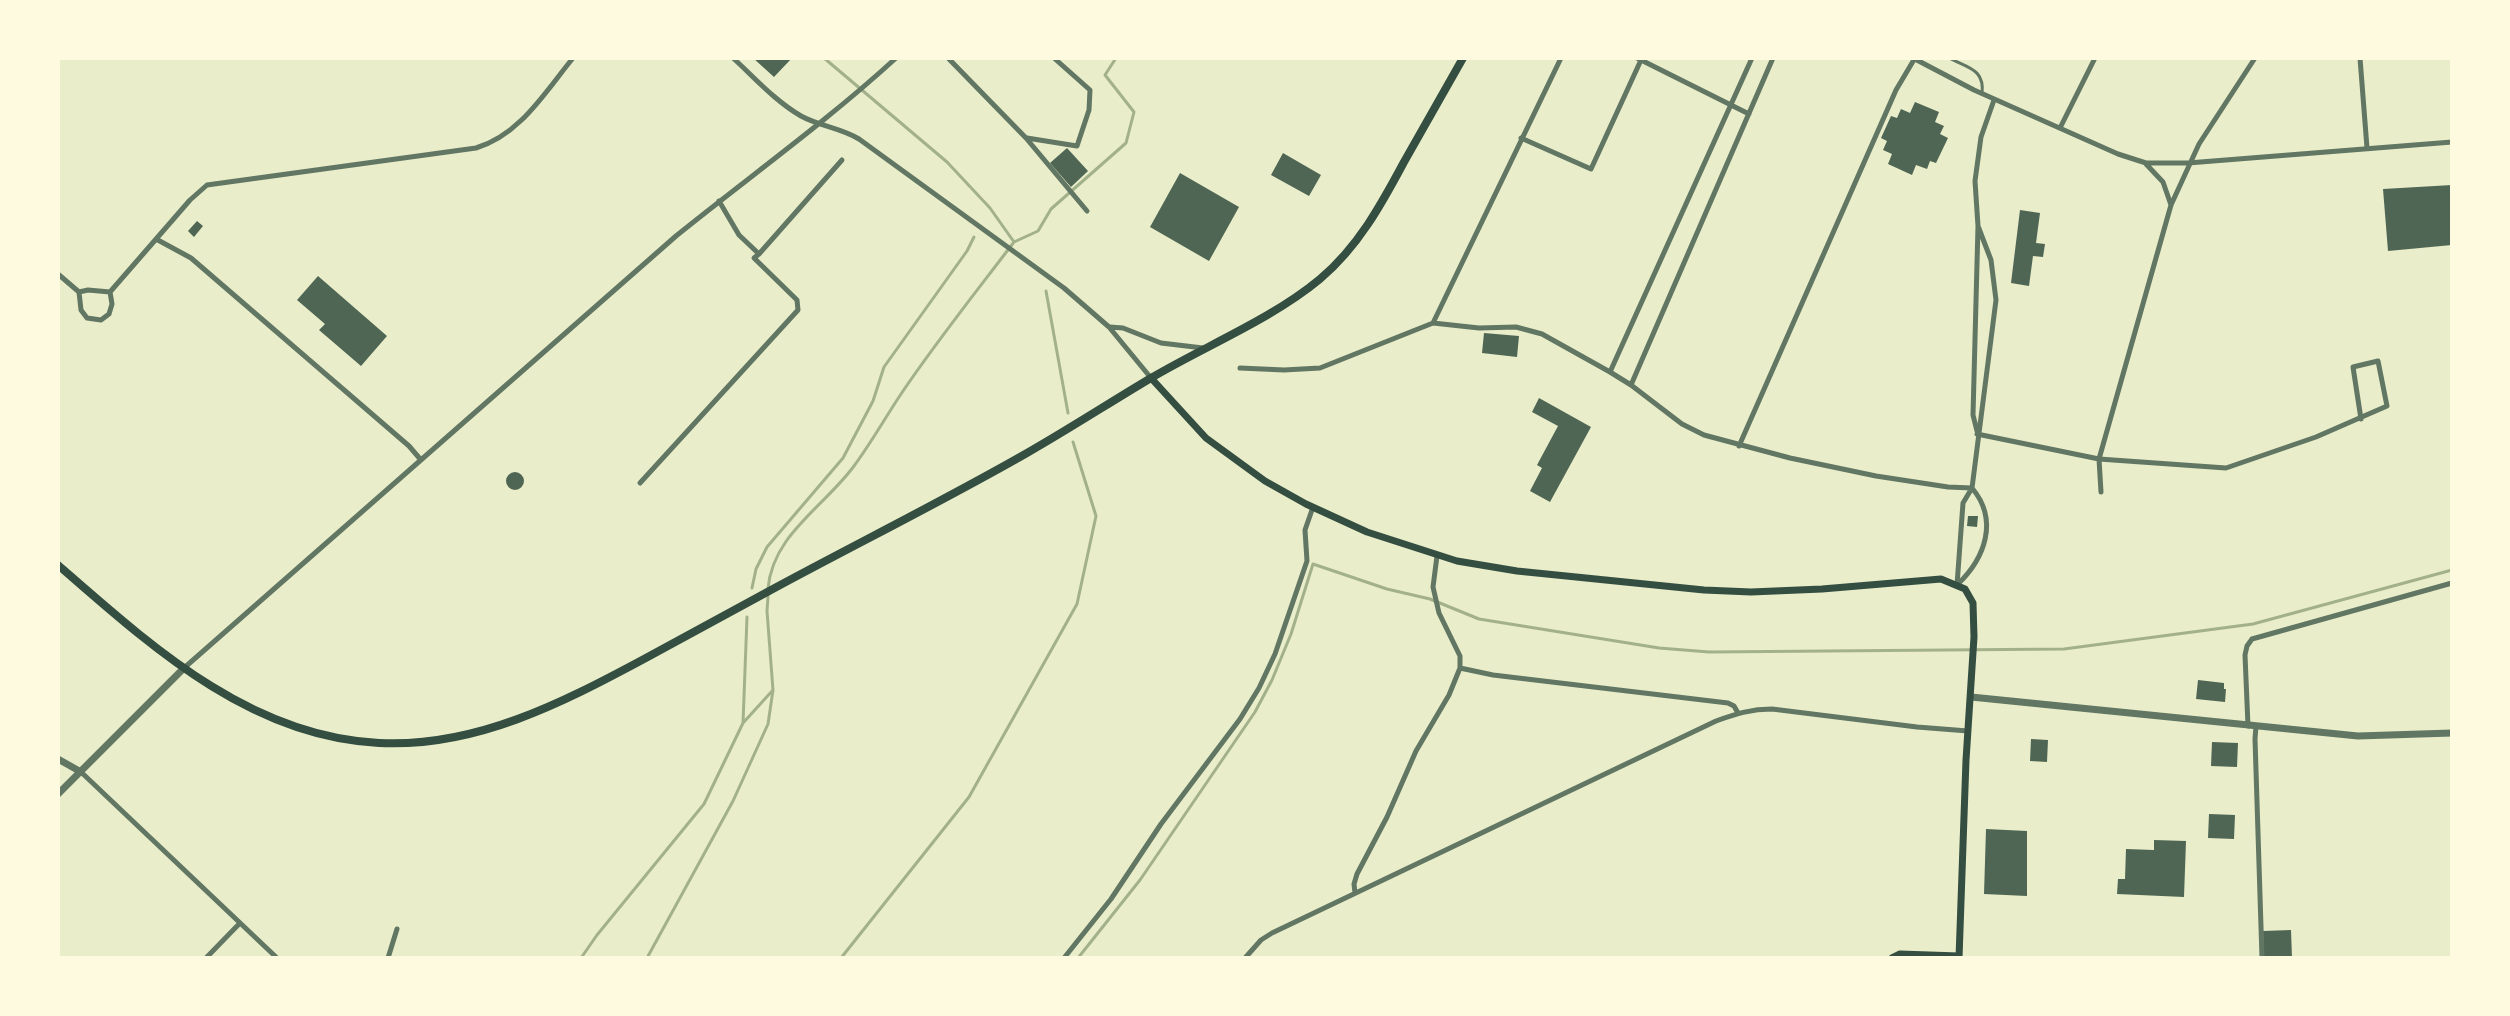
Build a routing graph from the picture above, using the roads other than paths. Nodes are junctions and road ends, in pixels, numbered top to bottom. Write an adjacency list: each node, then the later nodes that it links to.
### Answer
1 (573, 58): 33 (street)
2 (733, 58): 20 (street)
3 (896, 58): 20 (street)
4 (948, 58): 22 (street)
5 (1054, 58): 22 (street)
6 (1463, 58): 40 (main road)
7 (1561, 58): 23 (street)
8 (1752, 58): 18 (street)
9 (1773, 58): 19 (street)
10 (1914, 58): 16 (street); 47 (street)
11 (1949, 58): 16 (lane)
12 (2095, 58): 21 (street)
13 (2255, 58): 28 (street)
14 (2360, 58): 25 (street)
15 (1639, 59): 18 (street); 23 (street)
16 (1982, 94): 17 (street)
17 (1994, 100): 21 (street); 32 (street)
18 (1731, 106): 19 (street); 42 (street)
19 (1749, 114): 44 (street)
20 (819, 124): 29 (street); 39 (street)
21 (2060, 128): 27 (street)
22 (1026, 138): 31 (street)
23 (1521, 138): 38 (street)
24 (2452, 142): 25 (street)
25 (2367, 148): 28 (street)
26 (842, 160): 34 (street)
27 (2146, 163): 28 (street); 30 (street)
28 (2188, 163): 30 (street)
29 (719, 201): 34 (street); 49 (street)
30 (2171, 205): 48 (street)
31 (1087, 211)
32 (1978, 226): 46 (street); 46 (street)
33 (156, 239): 37 (street); 49 (street)
34 (756, 256): 50 (street)
35 (58, 274): 36 (street)
36 (79, 292): 37 (street); 37 (street)
37 (110, 292)
38 (1433, 323): 41 (street); 42 (street)
39 (1109, 327): 40 (street); 43 (street)
40 (1203, 348): 43 (main road)
41 (1240, 368)
42 (1610, 372): 44 (street)
43 (1151, 378): 53 (main road); 58 (main road)
44 (1631, 385): 47 (street)
45 (2361, 419): 45 (street); 48 (street)
46 (1977, 434): 48 (street); 51 (street)
47 (1739, 446): 51 (street)
48 (2099, 459): 52 (street)
49 (421, 460): 58 (street)
50 (640, 483)
51 (1972, 488): 57 (street); 57 (street)
52 (2101, 492)
53 (1313, 507): 54 (main road); 75 (street)
54 (1437, 556): 57 (main road); 59 (street)
55 (58, 565): 58 (main road)
56 (2452, 583): 62 (street)
57 (1957, 585): 60 (main road)
58 (184, 668): 66 (street)
59 (1460, 668): 61 (street); 68 (street)
60 (1971, 697): 62 (street); 63 (main road)
61 (1738, 713): 63 (street); 68 (street)
62 (2252, 726): 64 (street); 78 (street)
63 (1968, 731): 71 (main road)
64 (2452, 733)
65 (58, 759): 66 (street)
66 (81, 772): 67 (street); 69 (street)
67 (58, 794)
68 (1355, 893): 76 (street)
69 (240, 923): 72 (street); 73 (street)
70 (397, 929): 74 (street)
71 (1959, 957): 77 (main road)
72 (206, 958)
73 (277, 958)
74 (388, 958)
75 (1064, 958)
76 (1245, 958)
77 (1892, 958)
78 (2262, 958)

